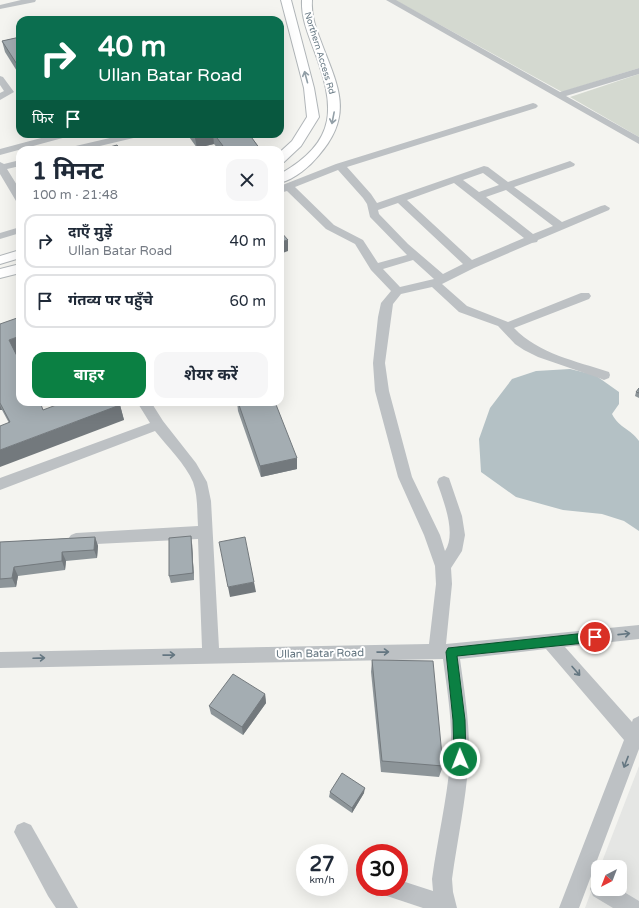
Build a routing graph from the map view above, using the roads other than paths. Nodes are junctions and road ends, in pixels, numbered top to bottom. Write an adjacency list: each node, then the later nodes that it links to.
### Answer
1 (32, 0): 5 (street)
2 (286, 0): 18 (main road, Northern Access Rd, one-way to 2)
3 (307, 0): 24 (main road, Northern Access Rd, one-way to 24)
4 (390, 0): 8 (street)
5 (0, 7)
6 (639, 71): 8 (street)
7 (0, 79): 9 (street)
8 (560, 95): 13 (street)
9 (0, 97)
10 (533, 106): 21 (street)
11 (52, 138): 14 (street)
12 (108, 138): 15 (street)
13 (639, 141)
14 (22, 146)
15 (83, 146)
16 (16, 148): 17 (street)
17 (0, 152)
18 (284, 155)
19 (16, 163): 22 (street)
20 (570, 164): 27 (street)
21 (340, 166): 25 (street); 31 (street)
22 (0, 167): 28 (street)
23 (456, 178): 27 (street); 29 (street); 30 (street)
24 (284, 183)
25 (284, 185)
26 (284, 186): 41 (street)
27 (506, 186): 29 (street); 33 (street)
28 (16, 193)
29 (478, 196): 36 (street)
30 (400, 199): 31 (street); 40 (street)
31 (373, 208): 38 (street)
32 (605, 208): 33 (street)
33 (561, 227): 36 (street)
34 (16, 231): 35 (street)
35 (0, 236)
36 (533, 240): 40 (street)
37 (16, 255): 39 (main road)
38 (416, 256): 41 (street); 44 (street)
39 (0, 260)
40 (470, 265): 44 (street)
41 (375, 267): 45 (street)
42 (16, 269): 43 (main road)
43 (0, 274)
44 (437, 281): 45 (street); 47 (street)
45 (397, 290): 55 (street)
46 (586, 296): 47 (street)
47 (506, 327): 48 (street)
48 (604, 376)
49 (147, 406): 50 (street)
50 (158, 424): 52 (street); 53 (street)
51 (444, 482): 55 (street)
52 (0, 484)
53 (205, 532): 54 (street); 59 (street)
54 (63, 540)
55 (443, 566): 58 (street)
56 (639, 632): 57 (street, Ullan Batar Road, one-way to 56)
57 (550, 642): 58 (street, Ullan Batar Road); 61 (street, one-way to 61)
58 (444, 651): 59 (street, Ullan Batar Road, one-way to 58); 67 (street)
59 (211, 655): 60 (street, Ullan Batar Road, one-way to 59)
60 (0, 660)
61 (637, 732): 63 (street, one-way to 63)
62 (24, 832): 68 (street)
63 (600, 860)
64 (591, 887): 69 (street)
65 (408, 894): 67 (street)
66 (612, 896): 70 (street)
67 (446, 907)
68 (68, 908)
69 (569, 908)
70 (632, 908)

